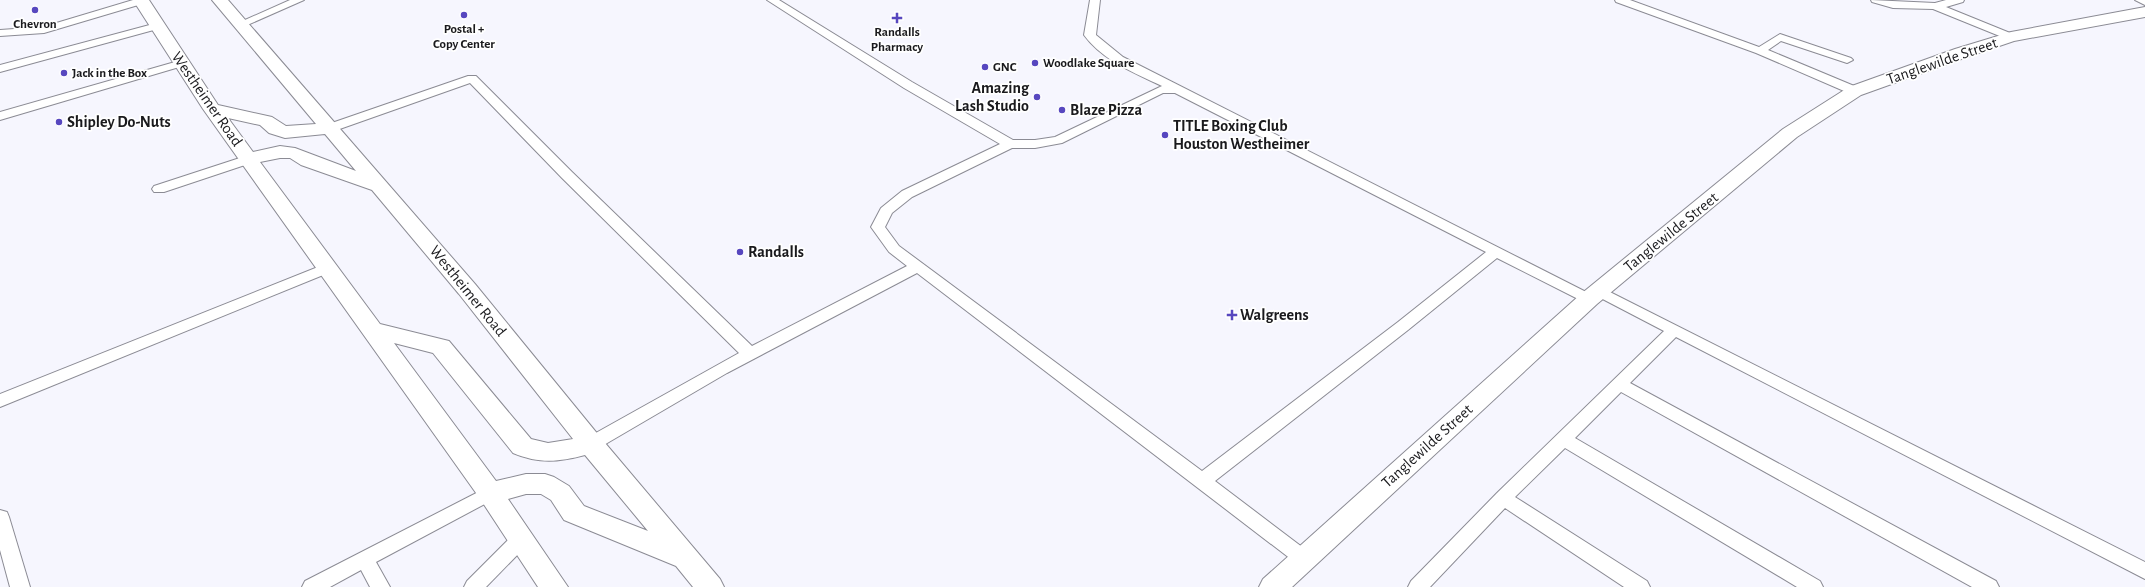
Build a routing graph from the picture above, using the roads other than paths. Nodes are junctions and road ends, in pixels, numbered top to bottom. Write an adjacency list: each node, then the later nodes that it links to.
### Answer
1 (141, 0): 14 (main road, Westheimer Road); 15 (lane)
2 (220, 0): 13 (main road, Westheimer Road)
3 (299, 0): 13 (lane)
4 (772, 0): 26 (lane)
5 (1094, 0): 21 (lane)
6 (1620, 0): 17 (lane)
7 (1876, 0): 11 (lane)
8 (1959, 0): 11 (lane)
9 (2140, 0): 10 (lane)
10 (2145, 2)
11 (1935, 6): 16 (lane)
12 (2145, 12): 16 (main road, Tanglewilde Street)
13 (241, 24): 25 (main road, Westheimer Road)
14 (157, 26): 19 (main road, Westheimer Road); 20 (lane)
15 (0, 33)
16 (2011, 37): 22 (main road, Tanglewilde Street)
17 (1760, 51): 18 (lane); 22 (lane)
18 (1847, 60)
19 (182, 63): 23 (main road, Westheimer Road); 24 (lane)
20 (0, 69)
21 (1177, 89): 26 (lane); 30 (lane)
22 (1856, 92): 33 (main road, Tanglewilde Street)
23 (212, 110): 25 (main road); 27 (main road, Westheimer Road)
24 (0, 116)
25 (330, 128): 28 (main road, Westheimer Road); 36 (lane)
26 (1010, 144): 31 (lane)
27 (249, 159): 28 (main road); 29 (lane); 32 (main road, Westheimer Road)
28 (380, 187): 40 (main road, Westheimer Road)
29 (159, 189)
30 (1495, 252): 33 (lane); 41 (lane)
31 (917, 267): 36 (lane); 41 (lane)
32 (328, 268): 34 (main road, Westheimer Road); 38 (lane)
33 (1594, 295): 35 (lane); 46 (main road, Tanglewilde Street)
34 (372, 330): 40 (main road); 42 (main road, Westheimer Road)
35 (1674, 330): 37 (lane); 49 (lane)
36 (750, 354): 40 (lane)
37 (1618, 383): 39 (lane); 60 (lane)
38 (0, 401)
39 (1564, 439): 43 (lane); 59 (lane)
40 (591, 444): 48 (main road, Westheimer Road)
41 (1202, 481): 46 (lane)
42 (490, 494): 45 (main road, Westheimer Road); 47 (lane); 48 (main road)
43 (1503, 498): 57 (lane); 58 (lane)
44 (0, 517): 50 (lane)
45 (521, 539): 53 (lane); 54 (main road, Westheimer Road)
46 (1303, 558): 56 (main road, Tanglewilde Street)
47 (365, 559): 51 (lane); 52 (lane)
48 (688, 559): 55 (main road, Westheimer Road)
49 (2145, 571)
50 (20, 587)
51 (312, 587)
52 (380, 587)
53 (474, 587)
54 (554, 587)
55 (710, 587)
56 (1273, 587)
57 (1418, 587)
58 (1640, 587)
59 (1813, 587)
60 (1989, 587)

